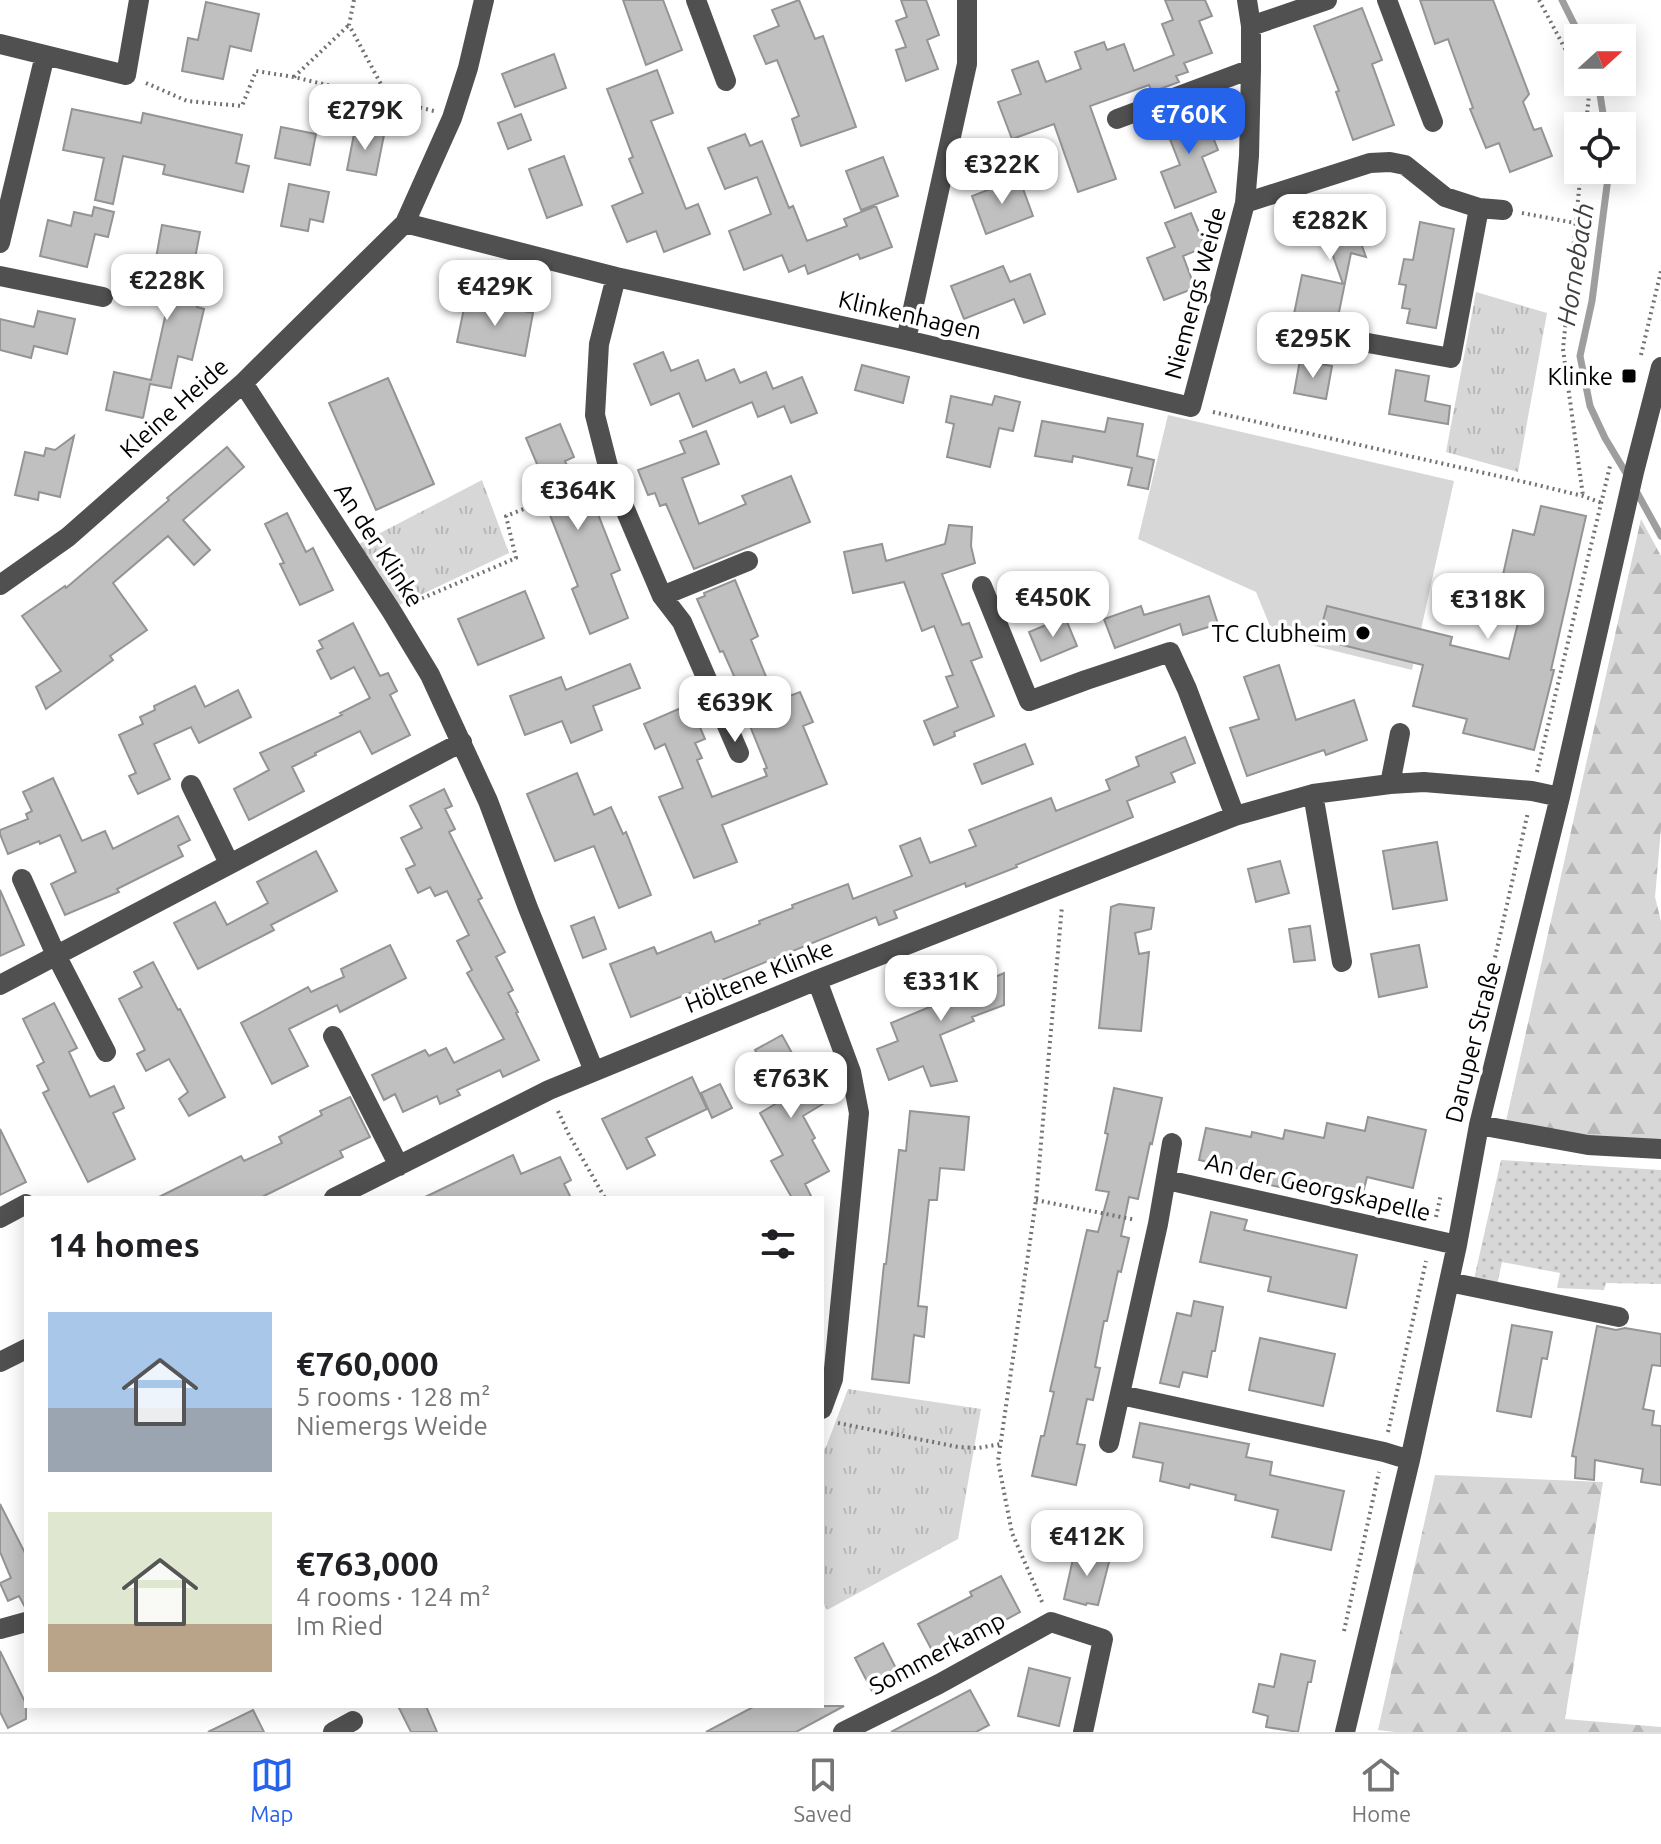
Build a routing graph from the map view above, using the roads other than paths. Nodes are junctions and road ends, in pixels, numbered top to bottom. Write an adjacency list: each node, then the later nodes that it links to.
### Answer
1 (139, 0): 10 (street)
2 (484, 0): 18 (street)
3 (696, 0): 12 (street)
4 (967, 0): 23 (street)
5 (1247, 0): 8 (street, Niemergs Weide)
6 (1327, 0): 8 (street)
7 (1387, 0): 14 (street)
8 (1251, 26): 11 (street, Niemergs Weide)
9 (0, 44): 10 (street)
10 (45, 55): 19 (street)
11 (1251, 69): 13 (street); 15 (street, Niemergs Weide)
12 (726, 81)
13 (1117, 119)
14 (1433, 122)
15 (1245, 203): 16 (street); 27 (street, Niemergs Weide)
16 (1479, 208): 17 (street); 24 (street)
17 (1503, 210)
18 (405, 223): 21 (street, Klinkenhagen); 26 (street, Kleine Heide)
19 (0, 243)
20 (0, 276): 22 (street)
21 (616, 277): 23 (street, Klinkenhagen); 31 (street)
22 (103, 297)
23 (906, 340): 27 (street, Klinkenhagen)
24 (1357, 341)
25 (1660, 374): 38 (street, Daruper Straße)
26 (243, 383): 29 (street, Kleine Heide); 33 (street, An der Klinke)
27 (1191, 407)
28 (748, 561): 31 (street)
29 (0, 585)
30 (982, 586): 39 (street)
31 (662, 596): 34 (street)
32 (1400, 733): 35 (street)
33 (462, 742): 40 (street); 48 (street, An der Klinke)
34 (739, 753)
35 (1390, 784): 37 (street, Höltene Klinke); 38 (street, Höltene Klinke)
36 (191, 785): 40 (street)
37 (1313, 794): 39 (street, Höltene Klinke); 43 (street)
38 (1560, 797): 49 (street, Daruper Straße)
39 (1235, 816): 44 (street, Höltene Klinke)
40 (229, 863): 42 (street)
41 (22, 879): 42 (street)
42 (56, 955): 45 (street); 47 (street)
43 (1342, 962)
44 (817, 980): 48 (street, Höltene Klinke); 63 (street)
45 (0, 985)
46 (333, 1036): 52 (street)
47 (106, 1052)
48 (594, 1071): 52 (street, Höltene Klinke)
49 (1479, 1125): 51 (street); 57 (street, Daruper Straße)
50 (1172, 1143): 53 (street, An der Georgskapelle)
51 (1661, 1149)
52 (399, 1166): 54 (street, Höltene Klinke)
53 (1167, 1180): 57 (street, An der Georgskapelle); 62 (street, An der Georgskapelle)
54 (338, 1196)
55 (24, 1205): 56 (street)
56 (0, 1218)
57 (1457, 1245): 58 (street, Daruper Straße)
58 (1449, 1282): 59 (street); 65 (street, Daruper Straße)
59 (1619, 1317)
60 (24, 1350): 61 (street)
61 (0, 1362)
62 (1121, 1395): 64 (street, An der Georgskapelle); 65 (street)
63 (830, 1416)
64 (1109, 1443)
65 (1410, 1460): 72 (street, Daruper Straße)
66 (24, 1623): 67 (street)
67 (0, 1629)
68 (353, 1721): 69 (street)
69 (333, 1732)
70 (843, 1732): 71 (street, Sommerkamp)
71 (1083, 1732)
72 (1345, 1732)

